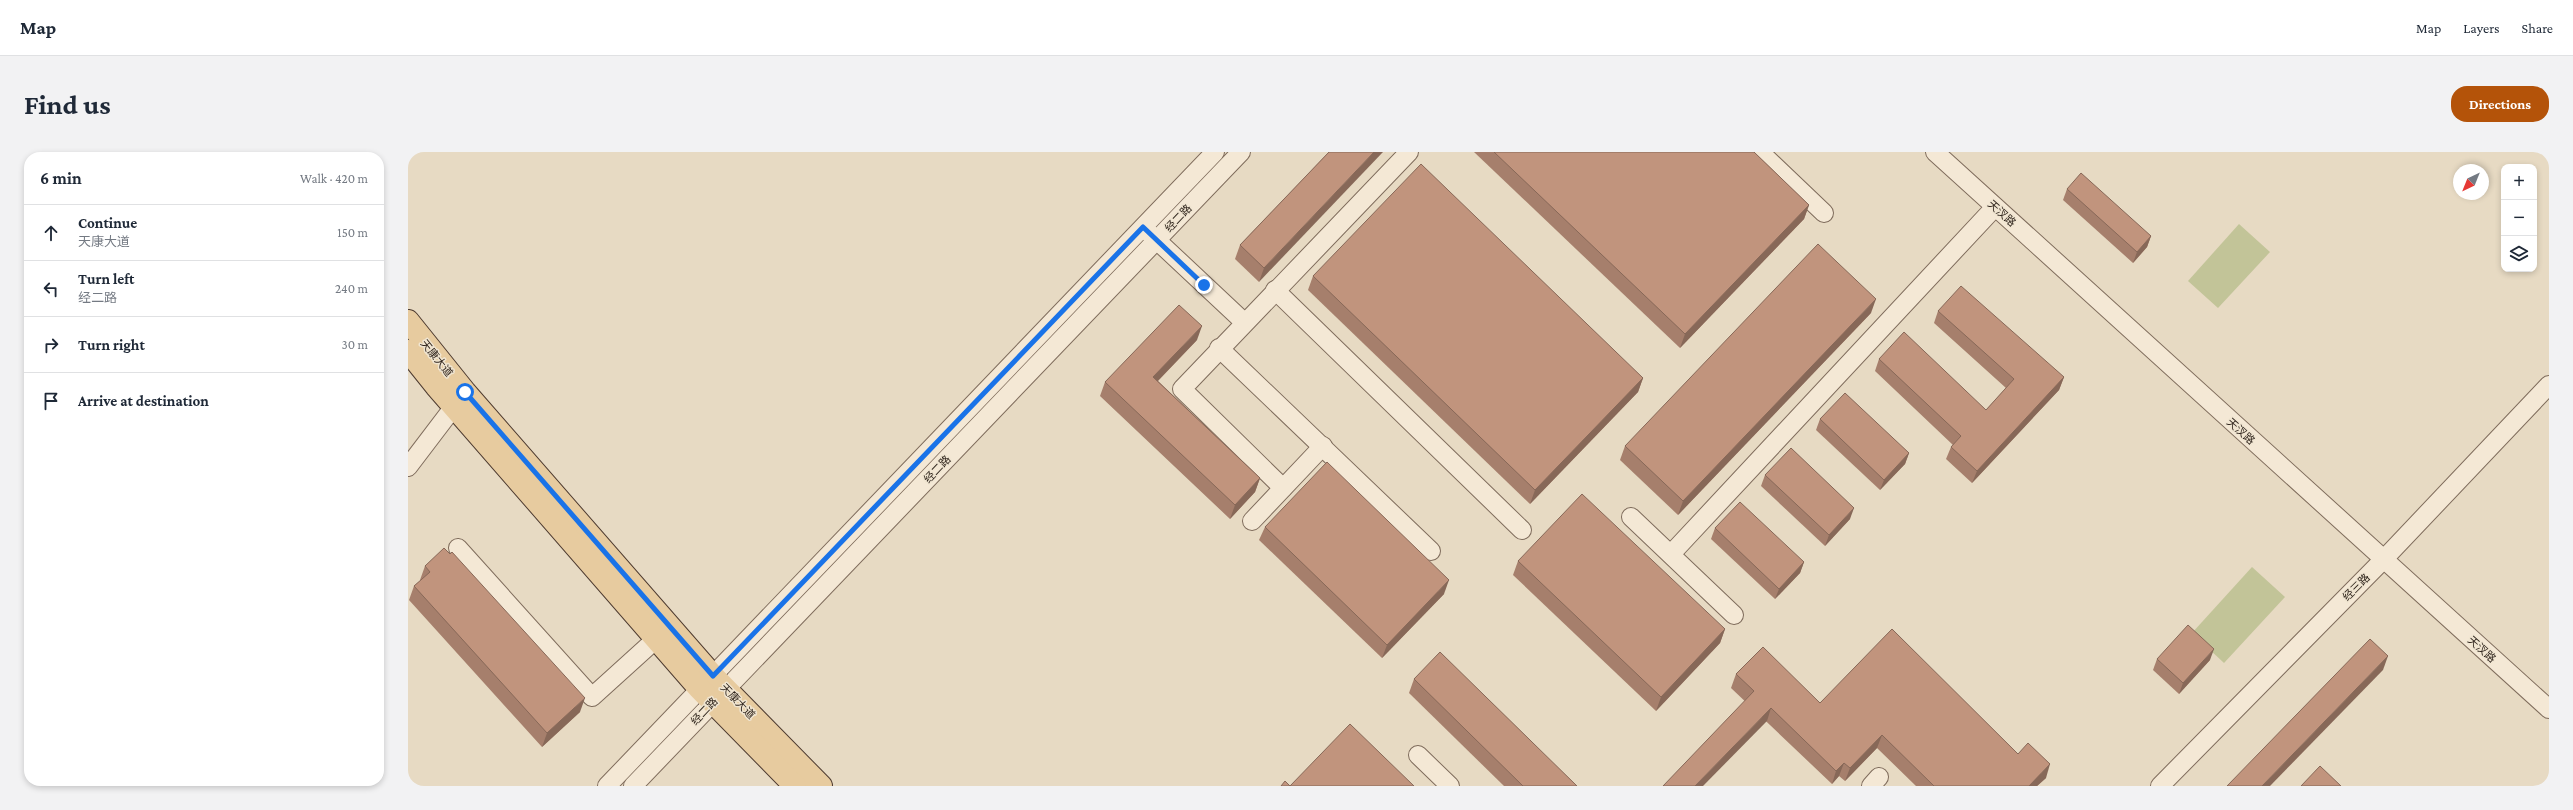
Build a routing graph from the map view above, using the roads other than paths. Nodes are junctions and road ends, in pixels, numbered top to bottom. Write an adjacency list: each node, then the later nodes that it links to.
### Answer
1 (1215, 152): 8 (street, 经二路)
2 (1241, 152): 9 (street, 经二路)
3 (1409, 152): 10 (street)
4 (1760, 152): 7 (street)
5 (1935, 152): 6 (street, 天汊路)
6 (1995, 207): 25 (street); 26 (street, 天汊路)
7 (1824, 213)
8 (1143, 227): 9 (street); 29 (street, 经二路)
9 (1156, 240): 12 (street); 29 (street, 经二路)
10 (1275, 290): 12 (street); 22 (street)
11 (408, 321): 16 (main road, 天康大道)
12 (1244, 322): 13 (street)
13 (1219, 348): 17 (street); 19 (street)
14 (408, 351): 16 (main road, 天康大道)
15 (2549, 385): 26 (street, 经三路)
16 (459, 399): 18 (street); 28 (main road, 天康大道)
17 (1323, 446): 19 (street); 24 (street)
18 (408, 467)
19 (1283, 488): 21 (street)
20 (1631, 517): 25 (street)
21 (1252, 521)
22 (1522, 530)
23 (458, 548): 28 (street)
24 (1431, 551)
25 (1670, 554): 27 (street)
26 (2383, 560): 30 (street, 天汊路); 37 (street, 经三路)
27 (1734, 615)
28 (663, 633): 29 (main road, 天康大道)
29 (713, 689): 32 (main road, 天康大道); 33 (street, 经二路); 34 (street, 经二路)
30 (2549, 709)
31 (1418, 755): 36 (street)
32 (790, 779): 35 (main road, 天康大道)
33 (607, 786)
34 (633, 786)
35 (821, 786)
36 (1450, 786)
37 (2160, 786)

